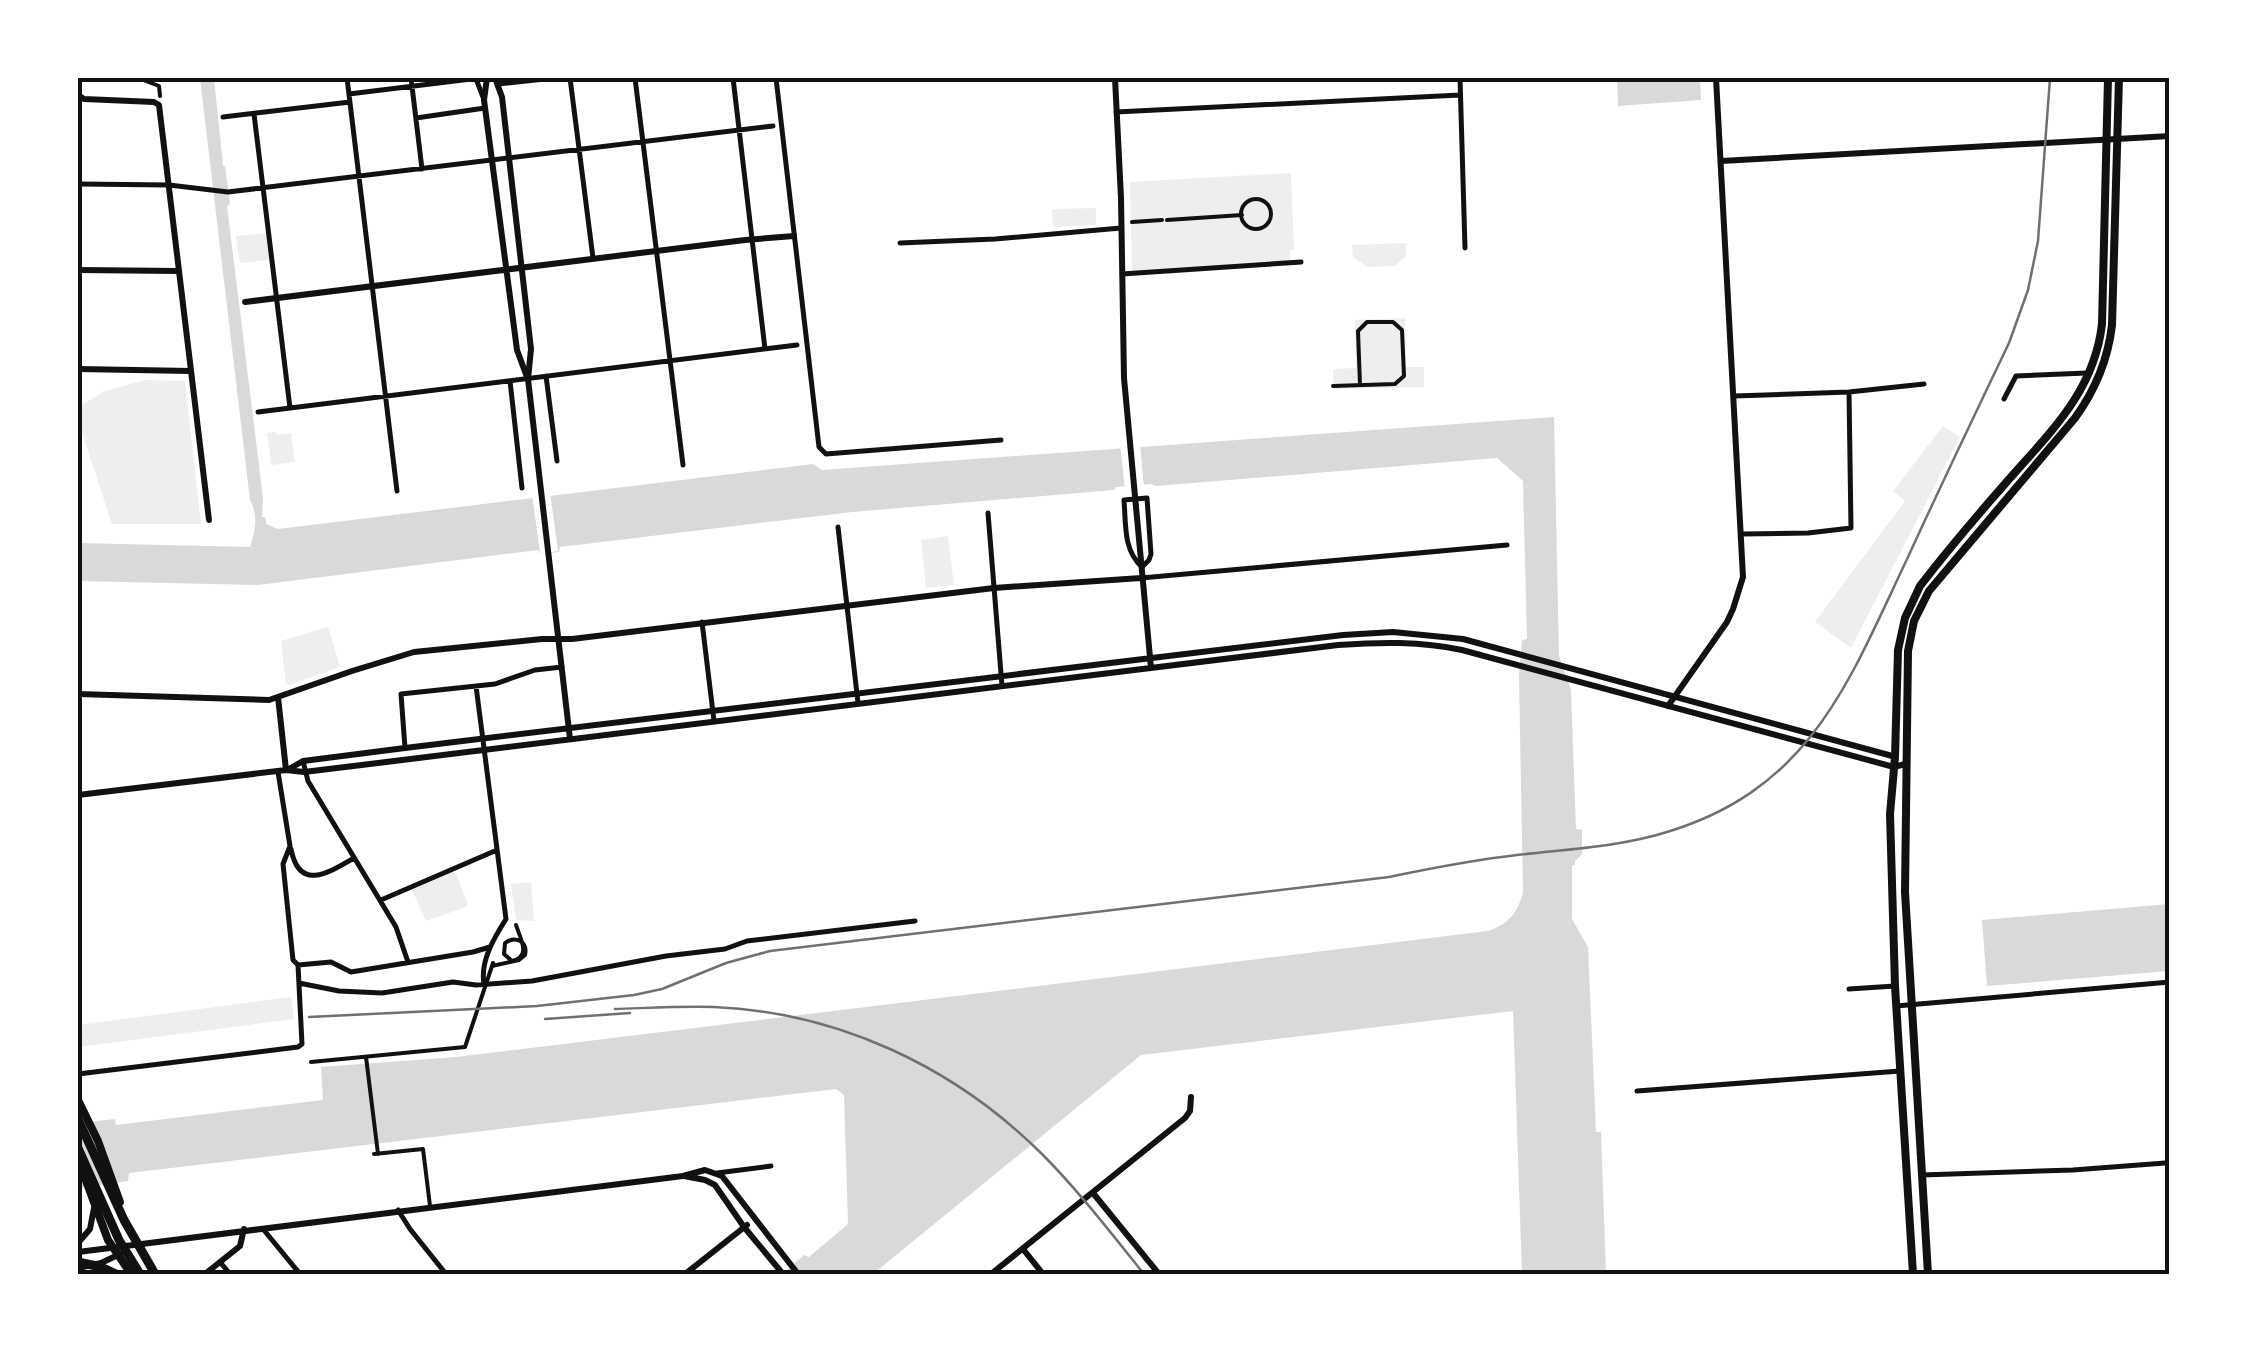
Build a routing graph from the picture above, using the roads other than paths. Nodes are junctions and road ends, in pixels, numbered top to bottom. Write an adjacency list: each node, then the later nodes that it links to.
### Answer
1 (138, 78): 19 (street)
2 (347, 78): 20 (street)
3 (412, 78): 17 (street)
4 (487, 78): 21 (street)
5 (554, 78): 15 (street)
6 (570, 78): 31 (street)
7 (635, 78): 30 (street)
8 (733, 78): 27 (street)
9 (776, 78): 43 (street)
10 (1115, 78): 22 (street)
11 (1460, 78): 18 (street)
12 (1716, 78): 34 (street)
13 (2108, 78): 29 (main road)
14 (2119, 78): 29 (main road)
15 (496, 81): 32 (street)
16 (78, 84): 38 (street)
17 (412, 86): 20 (street); 21 (street); 25 (street)
18 (1460, 95): 22 (street); 46 (street)
19 (160, 96)
20 (350, 98): 23 (street); 36 (street)
21 (486, 110): 25 (street); 33 (street)
22 (1116, 112): 42 (street)
23 (254, 114): 24 (street); 39 (street)
24 (224, 118)
25 (416, 118): 35 (street)
26 (773, 126): 27 (street)
27 (739, 130): 30 (street); 44 (street)
28 (2170, 136): 29 (street)
29 (2111, 139): 34 (street); 63 (main road); 113 (main road)
30 (643, 142): 31 (street); 47 (street)
31 (580, 150): 32 (street); 48 (street)
32 (509, 158): 33 (street); 50 (street)
33 (492, 160): 35 (street); 52 (street)
34 (1720, 161): 72 (street)
35 (422, 169): 36 (street)
36 (359, 176): 39 (street); 55 (street)
37 (78, 184): 38 (street)
38 (169, 185): 39 (street); 53 (street)
39 (263, 188): 56 (street)
40 (1242, 215): 40 (street); 41 (street)
41 (1132, 222)
42 (1122, 228): 45 (street); 54 (street)
43 (794, 236): 44 (street); 76 (street)
44 (752, 240): 47 (street); 59 (street)
45 (900, 243)
46 (1465, 248)
47 (656, 251): 48 (street); 60 (street)
48 (594, 259): 50 (street)
49 (1301, 262): 54 (street)
50 (522, 268): 52 (street); 65 (street)
51 (78, 270): 53 (street)
52 (506, 270): 55 (street); 65 (street)
53 (179, 272): 62 (street)
54 (1122, 274): 86 (street)
55 (372, 286): 56 (street); 71 (street)
56 (276, 298): 57 (street); 74 (street)
57 (245, 302)
58 (797, 346): 59 (street)
59 (766, 349): 60 (street)
60 (670, 361): 64 (street); 78 (street)
61 (78, 369): 62 (street)
62 (191, 371): 82 (street)
63 (2090, 373): 73 (street); 112 (main road)
64 (546, 376): 65 (street); 77 (street)
65 (528, 378): 66 (street); 91 (street)
66 (510, 381): 71 (street); 79 (street)
67 (1924, 384): 70 (street)
68 (1360, 385): 68 (street); 69 (street)
69 (1334, 386)
70 (1849, 392): 72 (street); 84 (street)
71 (386, 396): 74 (street); 80 (street)
72 (1734, 396): 84 (street)
73 (2004, 399)
74 (290, 408): 75 (street)
75 (258, 412)
76 (1001, 440)
77 (558, 461)
78 (683, 464)
79 (522, 488)
80 (397, 491)
81 (988, 513): 88 (street)
82 (209, 520)
83 (838, 527): 89 (street)
84 (1742, 534): 101 (street)
85 (1506, 545): 87 (street)
86 (1142, 567): 86 (street); 87 (street)
87 (1141, 578): 88 (street); 92 (street)
88 (994, 588): 89 (street); 95 (street)
89 (848, 604): 90 (street); 98 (street)
90 (702, 622): 91 (street); 104 (street)
91 (558, 639): 93 (street); 100 (street)
92 (1150, 658): 94 (street); 95 (street); 101 (street)
93 (562, 667): 96 (street); 106 (street)
94 (1151, 668): 97 (street); 103 (street)
95 (1001, 676): 97 (street); 98 (street)
96 (476, 686): 107 (street); 109 (street)
97 (1002, 686): 102 (street)
98 (856, 693): 102 (street); 104 (street)
99 (78, 694): 100 (street)
100 (278, 697): 114 (street)
101 (1674, 697): 103 (street); 112 (street)
102 (858, 703): 105 (street)
103 (1668, 706): 112 (street)
104 (712, 711): 105 (street); 106 (street)
105 (714, 721): 108 (street)
106 (569, 729): 107 (street); 108 (street)
107 (482, 739): 109 (street); 110 (street)
108 (570, 739): 110 (street)
109 (405, 748): 111 (street)
110 (485, 749): 115 (street); 118 (street)
111 (303, 761): 114 (street); 115 (street)
112 (1894, 762): 113 (street); 129 (main road)
113 (1905, 764): 131 (main road)
114 (282, 771): 115 (street); 116 (street); 117 (street)
115 (304, 772): 119 (street)
116 (78, 795)
117 (290, 846): 119 (street); 125 (street)
118 (497, 850): 120 (street); 123 (street)
119 (354, 858): 120 (street)
120 (380, 900): 124 (street)
121 (915, 921): 128 (street)
122 (516, 925): 133 (street)
123 (490, 947): 124 (street); 128 (street)
124 (408, 962): 125 (street)
125 (298, 965): 126 (street)
126 (300, 982): 128 (street); 136 (street)
127 (2170, 982): 131 (street)
128 (484, 984)
129 (1895, 986): 130 (street); 132 (main road)
130 (1849, 989)
131 (1911, 1005): 132 (street); 147 (main road)
132 (1896, 1006): 135 (main road)
133 (366, 1057): 134 (street); 149 (street)
134 (312, 1062)
135 (1900, 1071): 137 (street); 177 (main road)
136 (78, 1074)
137 (1636, 1091)
138 (1190, 1097): 148 (street)
139 (78, 1100): 157 (main road)
140 (78, 1119): 166 (highway)
141 (78, 1148): 165 (highway)
142 (78, 1159): 150 (main road)
143 (2166, 1163): 147 (street)
144 (771, 1166): 145 (street)
145 (717, 1172): 146 (street); 152 (street)
146 (682, 1176): 149 (street); 154 (street)
147 (1922, 1176): 178 (main road)
148 (1093, 1193): 158 (street); 176 (street)
149 (430, 1206): 151 (street)
150 (94, 1208): 156 (street); 160 (main road)
151 (398, 1210): 153 (street); 170 (street)
152 (754, 1220): 154 (street); 173 (street)
153 (262, 1227): 155 (street); 169 (street)
154 (744, 1227): 171 (street); 172 (street)
155 (244, 1230): 157 (street); 161 (street)
156 (78, 1244)
157 (134, 1246): 160 (street); 166 (main road)
158 (1022, 1249): 174 (street); 175 (street)
159 (78, 1252): 160 (street)
160 (114, 1252): 162 (street); 164 (main road)
161 (220, 1262): 167 (street); 168 (street)
162 (78, 1265): 163 (highway)
163 (116, 1274)
164 (131, 1274)
165 (140, 1274)
166 (153, 1274)
167 (205, 1274)
168 (230, 1274)
169 (300, 1274)
170 (446, 1274)
171 (685, 1274)
172 (783, 1274)
173 (798, 1274)
174 (991, 1274)
175 (1044, 1274)
176 (1159, 1274)
177 (1913, 1274)
178 (1928, 1274)

